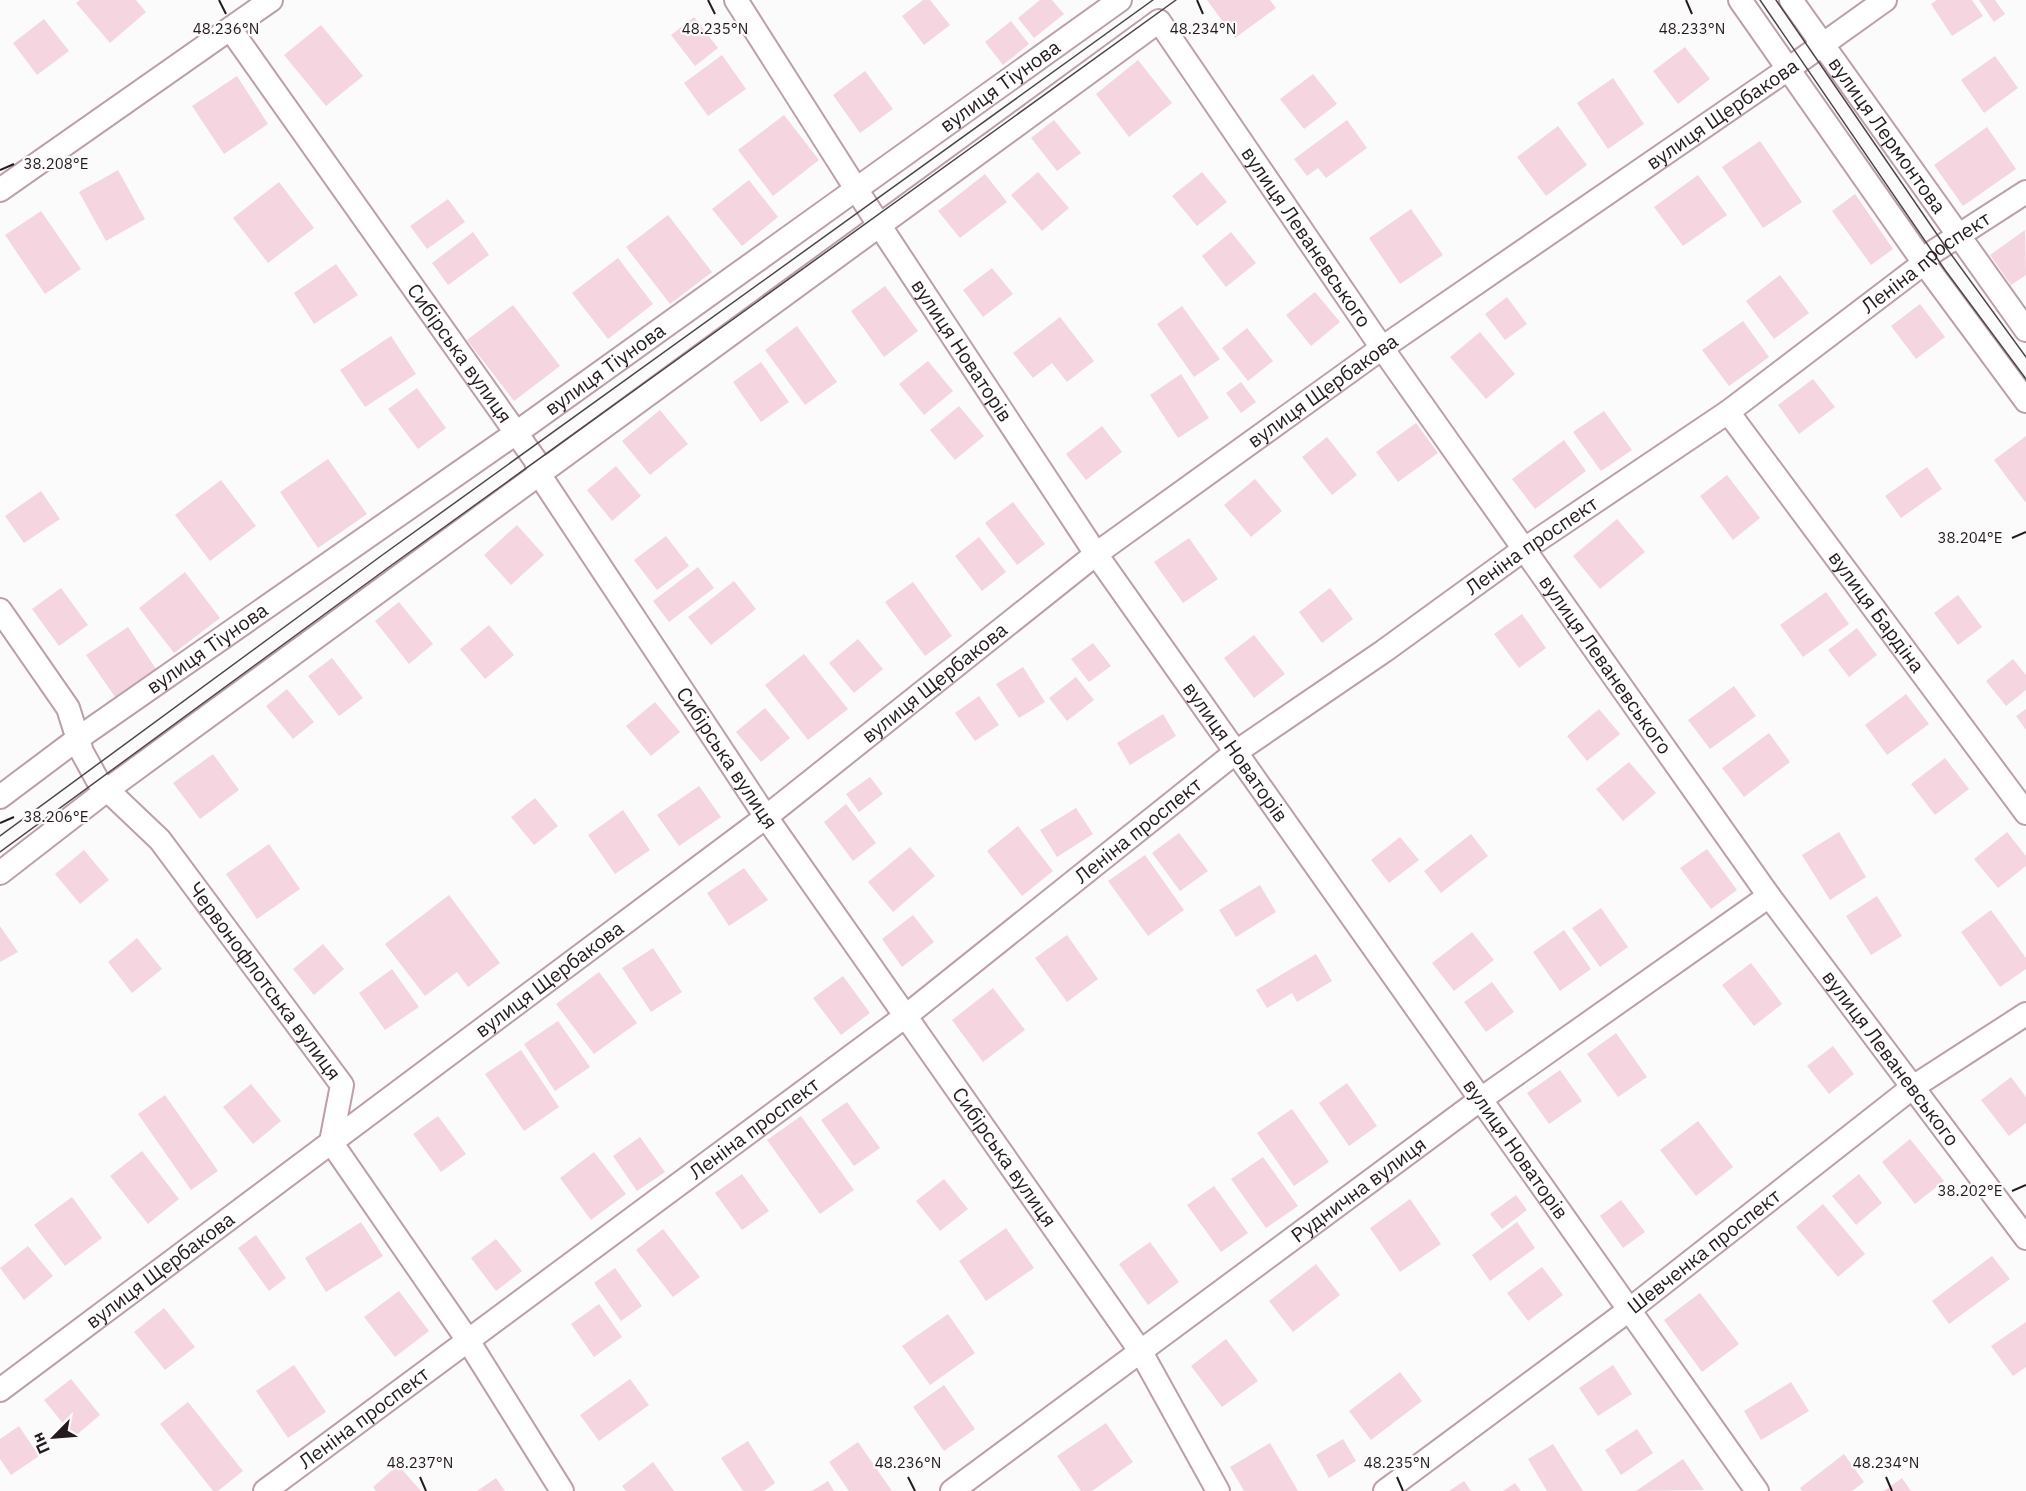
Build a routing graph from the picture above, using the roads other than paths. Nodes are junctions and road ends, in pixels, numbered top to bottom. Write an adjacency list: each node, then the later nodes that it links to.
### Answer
1 (271, 0): 7 (street)
2 (736, 0): 11 (street, вулиця Новаторів)
3 (1120, 0): 11 (street, вулиця Тіунова)
4 (1740, 0): 9 (street)
5 (1791, 0): 8 (street, вулиця Лермонтова)
6 (1885, 0): 8 (street, вулиця Щербакова)
7 (231, 30): 10 (street); 20 (street, Сибірська вулиця)
8 (1823, 44): 9 (street, вулиця Щербакова); 14 (street, вулиця Лермонтова)
9 (1787, 70): 15 (street); 17 (street, вулиця Щербакова)
10 (0, 190)
11 (857, 190): 13 (street, вулиця Новаторів); 20 (street, вулиця Тіунова)
12 (2026, 192): 14 (street, Леніна проспект)
13 (880, 225): 17 (street, вулиця Леваневського); 21 (street); 23 (street, вулиця Новаторів)
14 (1958, 238): 15 (street, Леніна проспект); 16 (street, вулиця Лермонтова)
15 (1924, 263): 18 (street); 19 (street, Леніна проспект)
16 (2026, 330)
17 (1382, 348): 22 (street, вулиця Леваневського); 23 (street, вулиця Щербакова)
18 (2026, 401)
19 (1728, 412): 22 (street, Леніна проспект); 29 (street, вулиця Бардіна)
20 (516, 433): 21 (street, Сибірська вулиця); 25 (street, вулиця Тіунова)
21 (539, 474): 27 (street); 30 (street, Сибірська вулиця)
22 (1523, 550): 26 (street, Леніна проспект); 32 (street, вулиця Леваневського)
23 (1096, 554): 26 (street, вулиця Новаторів); 30 (street, вулиця Щербакова)
24 (0, 610): 25 (street, Червонофлотська вулиця)
25 (80, 737): 27 (street, Червонофлотська вулиця); 28 (street, вулиця Тіунова)
26 (1236, 752): 34 (street, Леніна проспект); 36 (street, вулиця Новаторів)
27 (107, 790): 31 (street); 37 (street, Червонофлотська вулиця)
28 (0, 797)
29 (2026, 813)
30 (766, 817): 34 (street, Сибірська вулиця); 37 (street, вулиця Щербакова)
31 (0, 873)
32 (1769, 896): 35 (street, вулиця Леваневського); 36 (street, Руднична вулиця)
33 (2026, 1014): 35 (street, Шевченка проспект)
34 (907, 1015): 40 (street, Леніна проспект); 41 (street, Сибірська вулиця)
35 (1913, 1087): 38 (street, вулиця Леваневського); 39 (street, Шевченка проспект)
36 (1481, 1100): 39 (street, вулиця Новаторів); 41 (street, Руднична вулиця)
37 (331, 1142): 40 (street); 42 (street, вулиця Щербакова)
38 (2026, 1238)
39 (1629, 1310): 47 (street, Шевченка проспект); 48 (street, вулиця Новаторів)
40 (467, 1339): 43 (street, Леніна проспект); 44 (street)
41 (1141, 1352): 45 (street, Руднична вулиця); 46 (street, Сибірська вулиця)
42 (0, 1390)
43 (265, 1491)
44 (562, 1491)
45 (952, 1491)
46 (1218, 1491)
47 (1385, 1491)
48 (1756, 1491)

